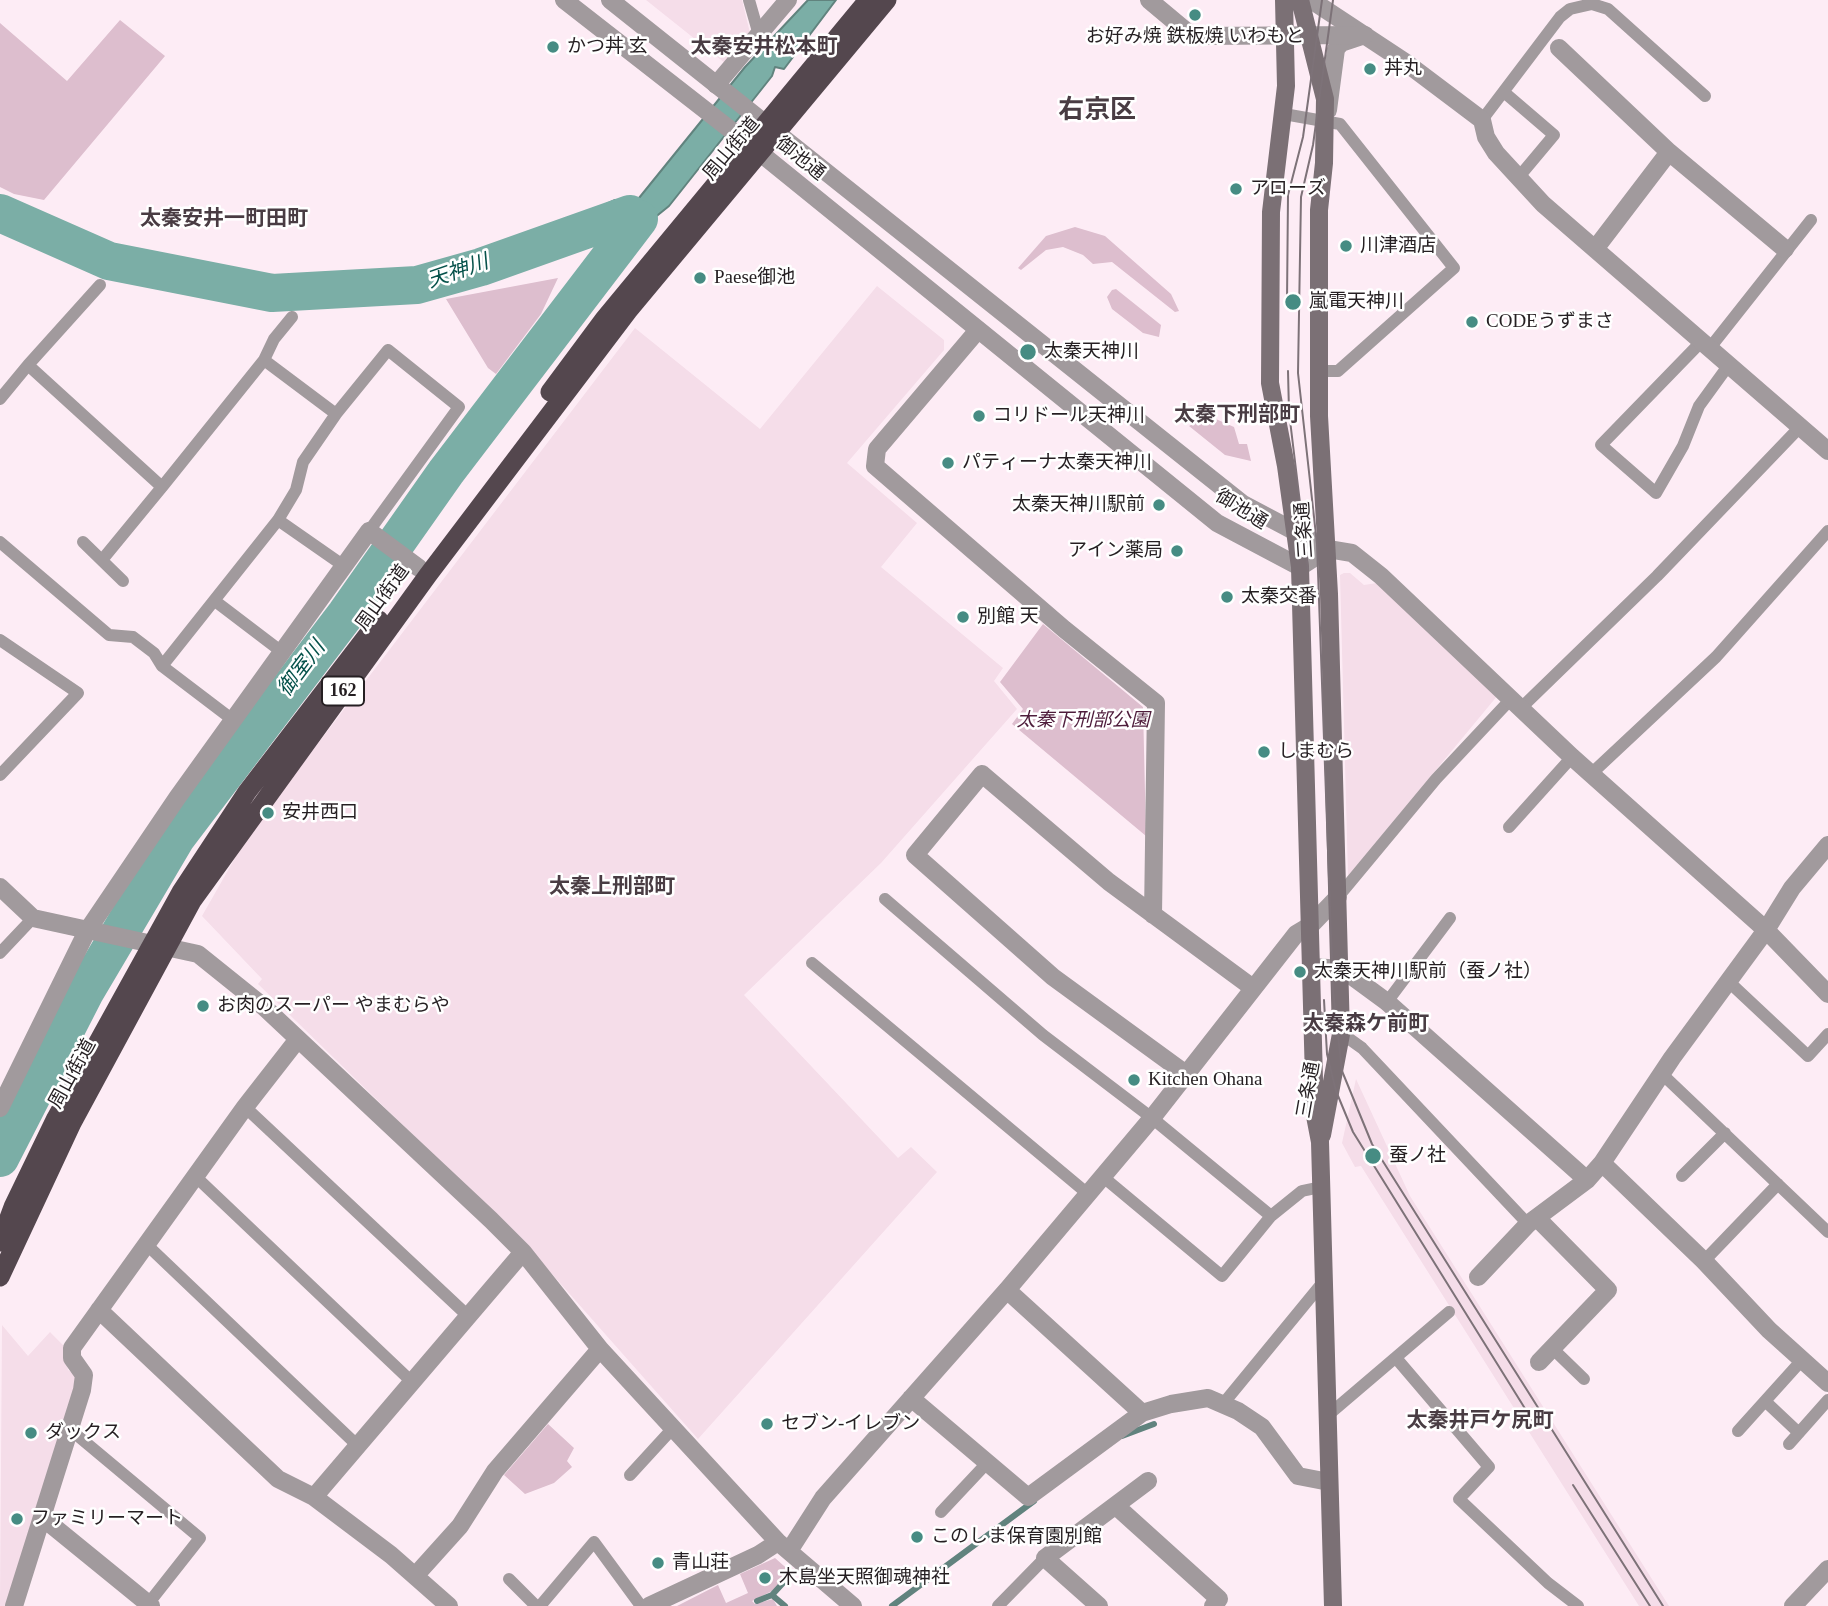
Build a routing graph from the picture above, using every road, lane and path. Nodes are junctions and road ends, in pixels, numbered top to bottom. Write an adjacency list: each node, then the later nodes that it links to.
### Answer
1 (564, 0): 23 (street, 御池通)
2 (610, 0): 16 (street, 御池通)
3 (749, 0): 12 (lane)
4 (788, 0): 12 (street)
5 (868, 0): 22 (highway, 周山街道 / 162)
6 (887, 0): 22 (highway, 周山街道 / 162)
7 (1149, 0): 14 (street)
8 (1284, 0): 14 (main road, 三条通)
9 (1300, 0): 11 (main road, 三条通)
10 (1311, 0): 13 (street)
11 (1310, 34): 13 (street); 14 (street); 21 (main road, 三条通)
12 (759, 35): 16 (street)
13 (1365, 35): 20 (street); 21 (street)
14 (1286, 36): 19 (main road, 三条通)
15 (1559, 48): 24 (street)
16 (718, 86): 22 (street, 御池通)
17 (1505, 93): 18 (lane); 20 (lane); 25 (lane)
18 (1705, 96)
19 (1284, 114): 21 (lane); 45 (main road, 三条通)
20 (1482, 120): 25 (street)
21 (1325, 121): 36 (main road, 三条通); 36 (lane)
22 (765, 124): 23 (highway, 周山街道 / 162); 45 (street, 御池通)
23 (748, 143): 31 (street, 御池通); 50 (highway, 周山街道 / 162); 74 (highway, 周山街道 / 162)
24 (1669, 152): 27 (street); 28 (street)
25 (1518, 178): 27 (street)
26 (1811, 220): 28 (lane)
27 (1595, 249): 32 (street)
28 (1785, 249): 32 (lane)
29 (100, 285): 34 (lane)
30 (292, 317): 33 (lane)
31 (978, 330): 52 (street, 御池通); 68 (street)
32 (1705, 345): 35 (street); 35 (lane)
33 (264, 360): 38 (lane); 41 (lane)
34 (29, 365): 37 (lane); 41 (lane)
35 (1728, 366): 39 (street)
36 (1318, 372): 48 (main road, 三条通)
37 (0, 399)
38 (336, 414): 42 (lane); 43 (lane)
39 (1799, 428): 40 (street); 58 (lane)
40 (1828, 451)
41 (162, 486): 49 (lane)
42 (278, 520): 51 (lane); 54 (lane)
43 (369, 531): 50 (street); 51 (street)
44 (1828, 531): 61 (lane)
45 (1295, 532): 48 (street, 御池通); 52 (main road, 三条通)
46 (0, 542): 57 (lane)
47 (83, 542): 49 (lane)
48 (1328, 549): 52 (street); 58 (street, 御池通); 66 (main road, 三条通)
49 (102, 560): 53 (lane)
50 (414, 564): 74 (highway, 周山街道 / 162)
51 (344, 566): 56 (street)
52 (1300, 567): 71 (main road, 三条通)
53 (123, 581)
54 (215, 601): 56 (lane); 57 (lane)
55 (0, 640): 62 (lane)
56 (282, 652): 59 (street)
57 (162, 666): 59 (lane)
58 (1516, 704): 60 (street, 御池通); 66 (lane)
59 (233, 720): 73 (street)
60 (1572, 757): 61 (street, 御池通); 63 (lane)
61 (1591, 774): 72 (street, 御池通)
62 (0, 775)
63 (1509, 827)
64 (1828, 845): 72 (street)
65 (0, 887): 69 (street)
66 (1338, 897): 71 (street); 78 (main road, 三条通)
67 (884, 899): 91 (lane)
68 (1153, 915): 80 (street); 87 (street)
69 (33, 918): 73 (street); 75 (lane)
70 (1450, 918): 82 (lane)
71 (1311, 925): 77 (main road, 三条通); 80 (street)
72 (1766, 930): 79 (street); 81 (street, 御池通)
73 (92, 933): 74 (street); 90 (street)
74 (161, 946): 86 (street); 105 (highway, 周山街道 / 162); 110 (highway, 周山街道 / 162)
75 (0, 953)
76 (812, 963): 101 (lane)
77 (1313, 967): 78 (street); 83 (main road, 三条通)
78 (1342, 969): 82 (street); 84 (main road, 三条通)
79 (1728, 981): 85 (lane); 88 (street)
80 (1253, 988): 87 (street)
81 (1828, 994)
82 (1387, 1002): 98 (street)
83 (1313, 1013): 84 (lane); 93 (main road, 三条通)
84 (1341, 1034): 93 (main road, 三条通); 103 (lane)
85 (1828, 1034)
86 (298, 1040): 89 (street); 107 (street)
87 (1186, 1074): 91 (street)
88 (1662, 1074): 92 (lane); 94 (street)
89 (245, 1107): 95 (street); 115 (lane)
90 (0, 1108)
91 (1152, 1118): 96 (street); 102 (lane)
92 (1725, 1133): 97 (lane); 99 (lane)
93 (1320, 1142): 100 (main road, 三条通)
94 (1602, 1163): 98 (street); 108 (street)
95 (195, 1176): 106 (street); 123 (lane)
96 (1102, 1176): 101 (street); 102 (lane)
97 (1682, 1176)
98 (1587, 1180): 103 (street)
99 (1778, 1184): 104 (lane); 108 (lane)
100 (1321, 1188): 102 (lane); 111 (main road, 三条通)
101 (1088, 1194): 112 (street)
102 (1271, 1216)
103 (1532, 1221): 109 (street); 116 (street)
104 (1828, 1232)
105 (0, 1242)
106 (146, 1244): 113 (street); 135 (lane)
107 (523, 1252): 115 (street); 117 (street)
108 (1704, 1261): 119 (street)
109 (1478, 1277)
110 (0, 1278)
111 (1324, 1281): 127 (lane); 129 (main road, 三条通)
112 (1007, 1290): 124 (street); 128 (street)
113 (99, 1310): 131 (street); 140 (street)
114 (1449, 1312): 118 (lane)
115 (468, 1316): 123 (street)
116 (1552, 1348): 120 (street); 122 (lane)
117 (600, 1349): 130 (street); 147 (street)
118 (1396, 1358): 129 (lane); 161 (lane)
119 (1802, 1360): 121 (street); 126 (lane)
120 (1539, 1362)
121 (1825, 1376)
122 (1584, 1379)
123 (412, 1382): 135 (street)
124 (911, 1398): 136 (street); 144 (street)
125 (1828, 1400): 133 (lane)
126 (1765, 1401): 132 (lane); 133 (lane)
127 (1223, 1404): 128 (street); 139 (street)
128 (1142, 1413): 136 (street)
129 (1327, 1416): 139 (main road, 三条通)
130 (674, 1427): 137 (lane); 144 (street)
131 (72, 1431): 143 (street); 150 (lane)
132 (1738, 1431)
133 (1798, 1433): 134 (lane)
134 (1789, 1444)
135 (358, 1446): 140 (street)
136 (987, 1463): 142 (lane)
137 (630, 1475)
138 (1148, 1480): 141 (street)
139 (1329, 1482): 160 (main road, 三条通)
140 (314, 1497): 147 (street)
141 (1115, 1506): 145 (street); 159 (street)
142 (941, 1512)
143 (43, 1518): 150 (street); 151 (street)
144 (783, 1546): 155 (street); 156 (street)
145 (1045, 1558): 157 (lane); 158 (street)
146 (1828, 1569): 149 (street)
147 (415, 1576): 152 (street)
148 (509, 1579): 153 (lane)
149 (1803, 1603)
150 (150, 1605)
151 (14, 1606)
152 (449, 1606)
153 (538, 1606): 154 (lane)
154 (640, 1606)
155 (649, 1606)
156 (853, 1606)
157 (999, 1606)
158 (1099, 1606)
159 (1213, 1606)
160 (1333, 1606)
161 (1578, 1606)

